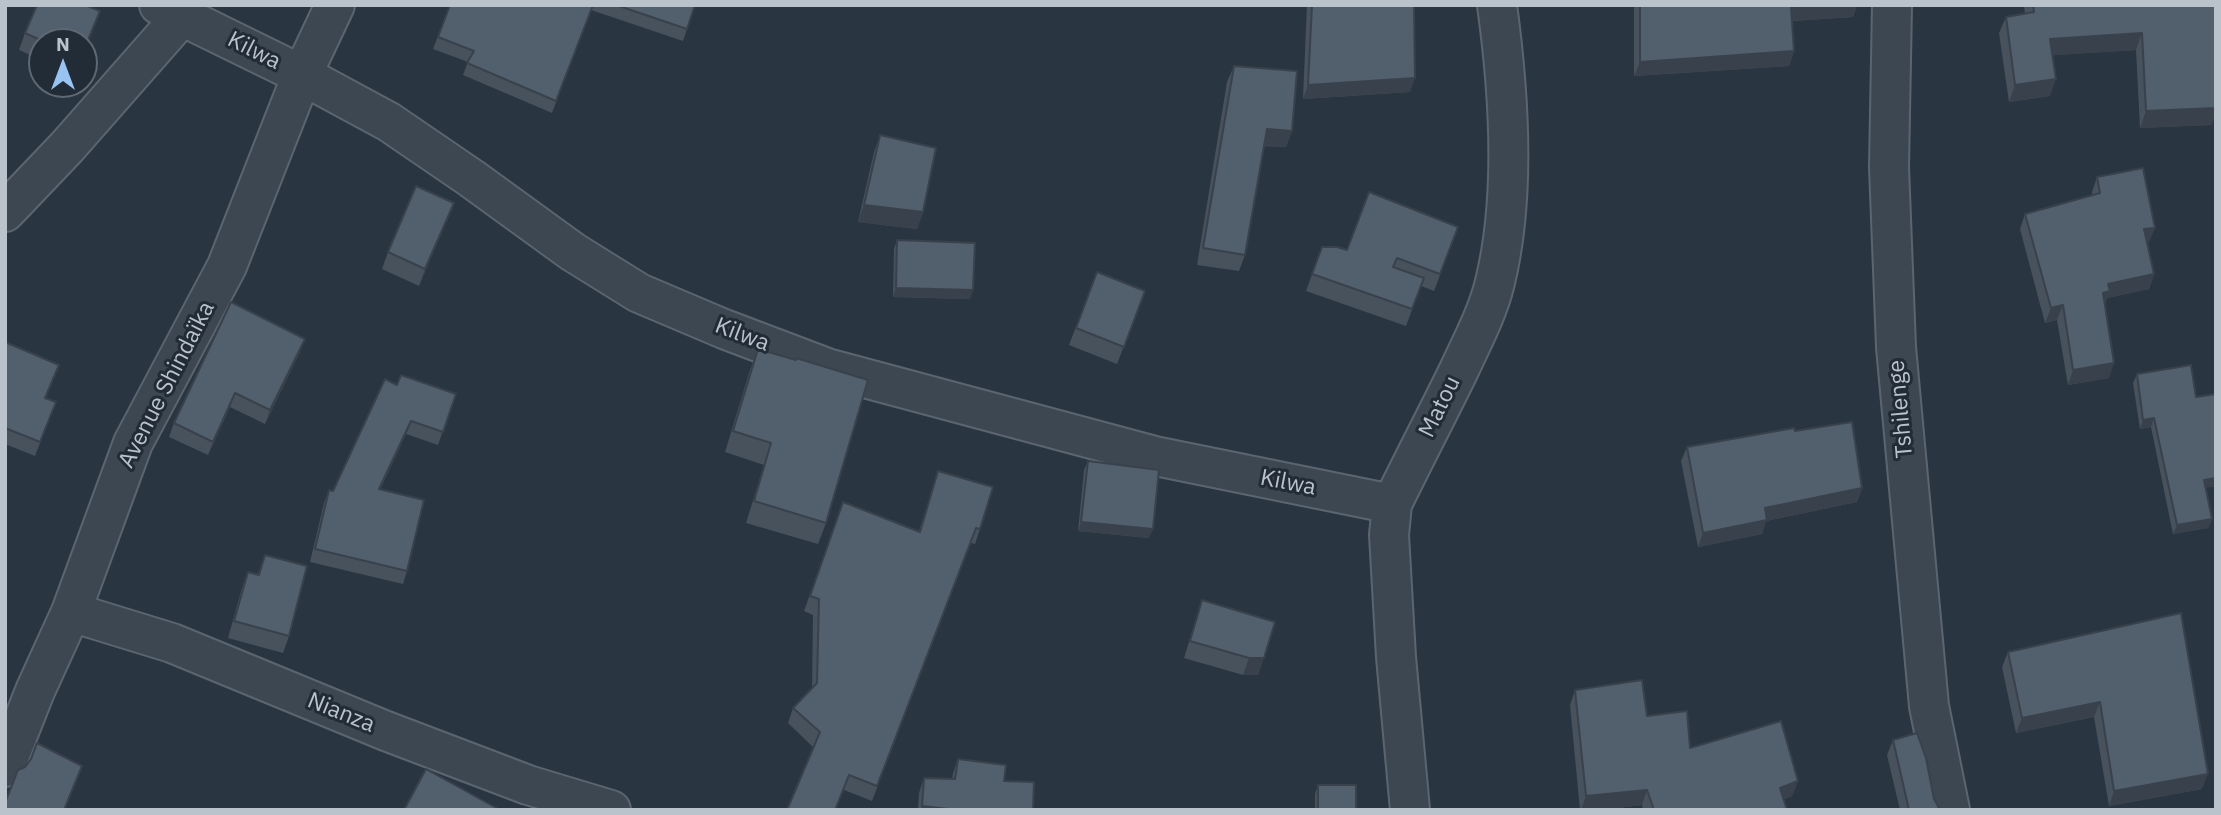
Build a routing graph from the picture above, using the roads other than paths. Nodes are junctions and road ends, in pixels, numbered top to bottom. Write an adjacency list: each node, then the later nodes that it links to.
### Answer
1 (335, 5): 5 (street, Avenue Shindaïka)
2 (1497, 5): 7 (street, Matou)
3 (1892, 5): 12 (street, Tshilenge)
4 (171, 10): 5 (street, Kilwa); 6 (street)
5 (302, 75): 7 (street, Kilwa); 8 (street, Avenue Shindaïka)
6 (5, 212)
7 (1392, 504): 11 (street, Matou)
8 (71, 612): 9 (street, Avenue Shindaïka); 10 (street, Nianza)
9 (5, 767)
10 (611, 810)
11 (1410, 810)
12 (1950, 810)

